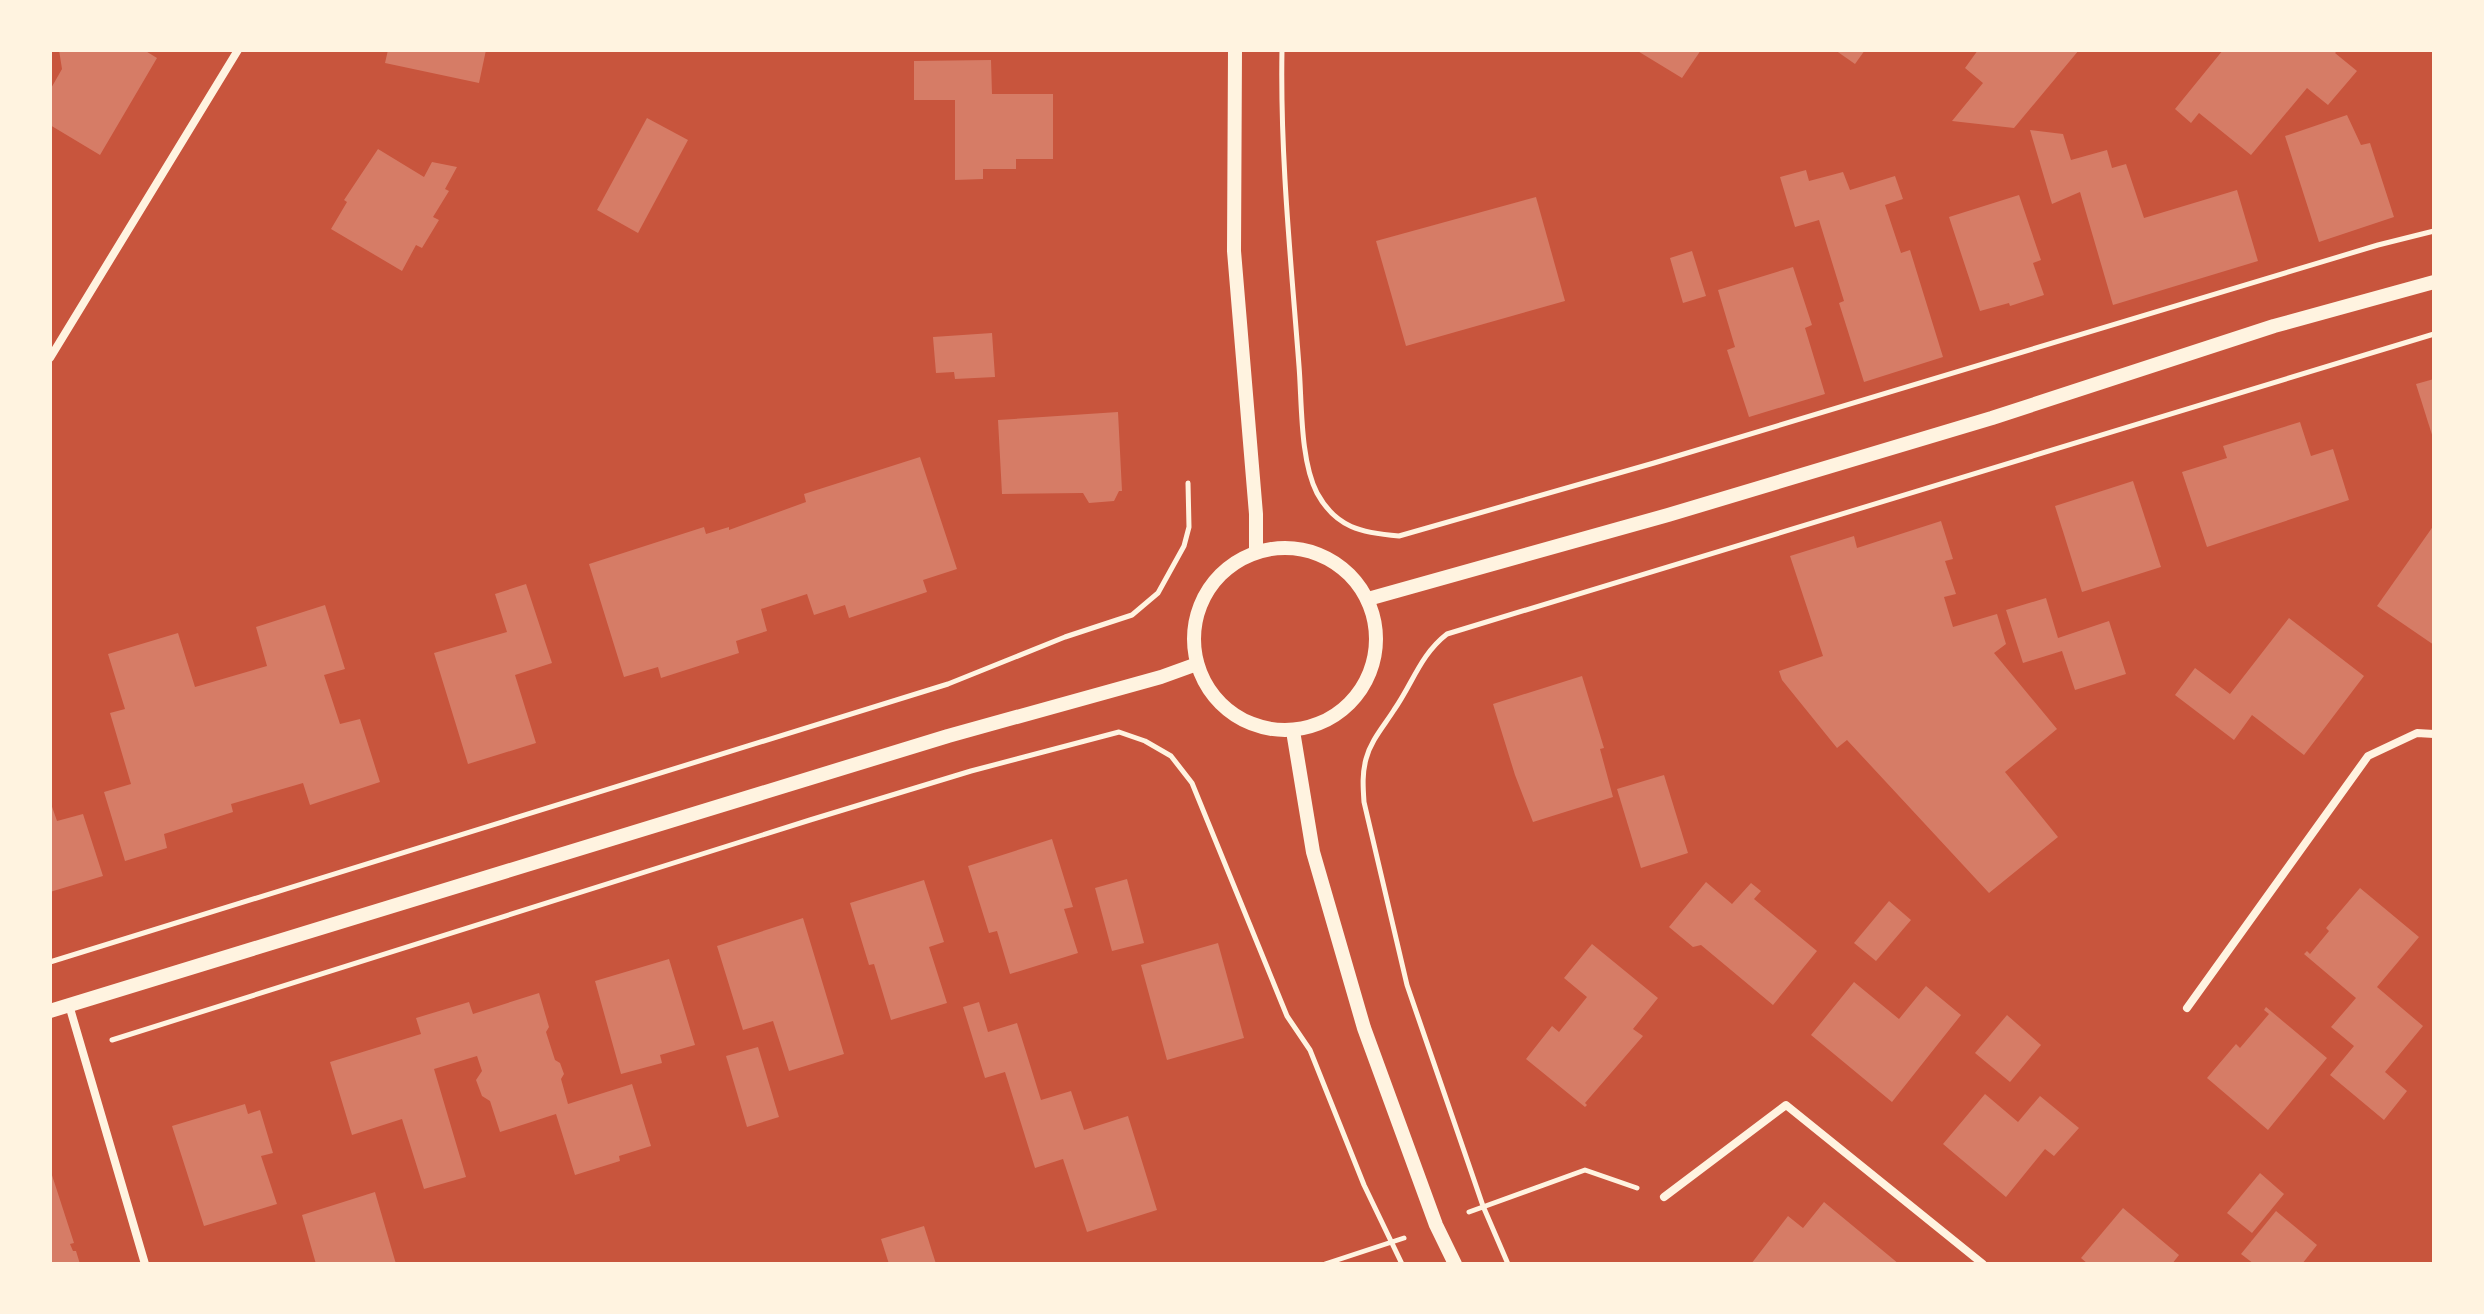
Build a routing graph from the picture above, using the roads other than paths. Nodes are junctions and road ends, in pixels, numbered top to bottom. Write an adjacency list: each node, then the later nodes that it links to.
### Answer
1 (238, 50): 4 (street)
2 (1235, 50): 5 (street)
3 (2434, 282): 6 (street)
4 (50, 358)
5 (1256, 552): 6 (street); 7 (street)
6 (1368, 599): 8 (street)
7 (1197, 664): 8 (street); 10 (street)
8 (1293, 731): 15 (street)
9 (2434, 734): 11 (street)
10 (69, 1005): 12 (street); 14 (street)
11 (2187, 1008)
12 (50, 1011)
13 (1664, 1197): 16 (street)
14 (145, 1264)
15 (1455, 1264)
16 (1983, 1264)

